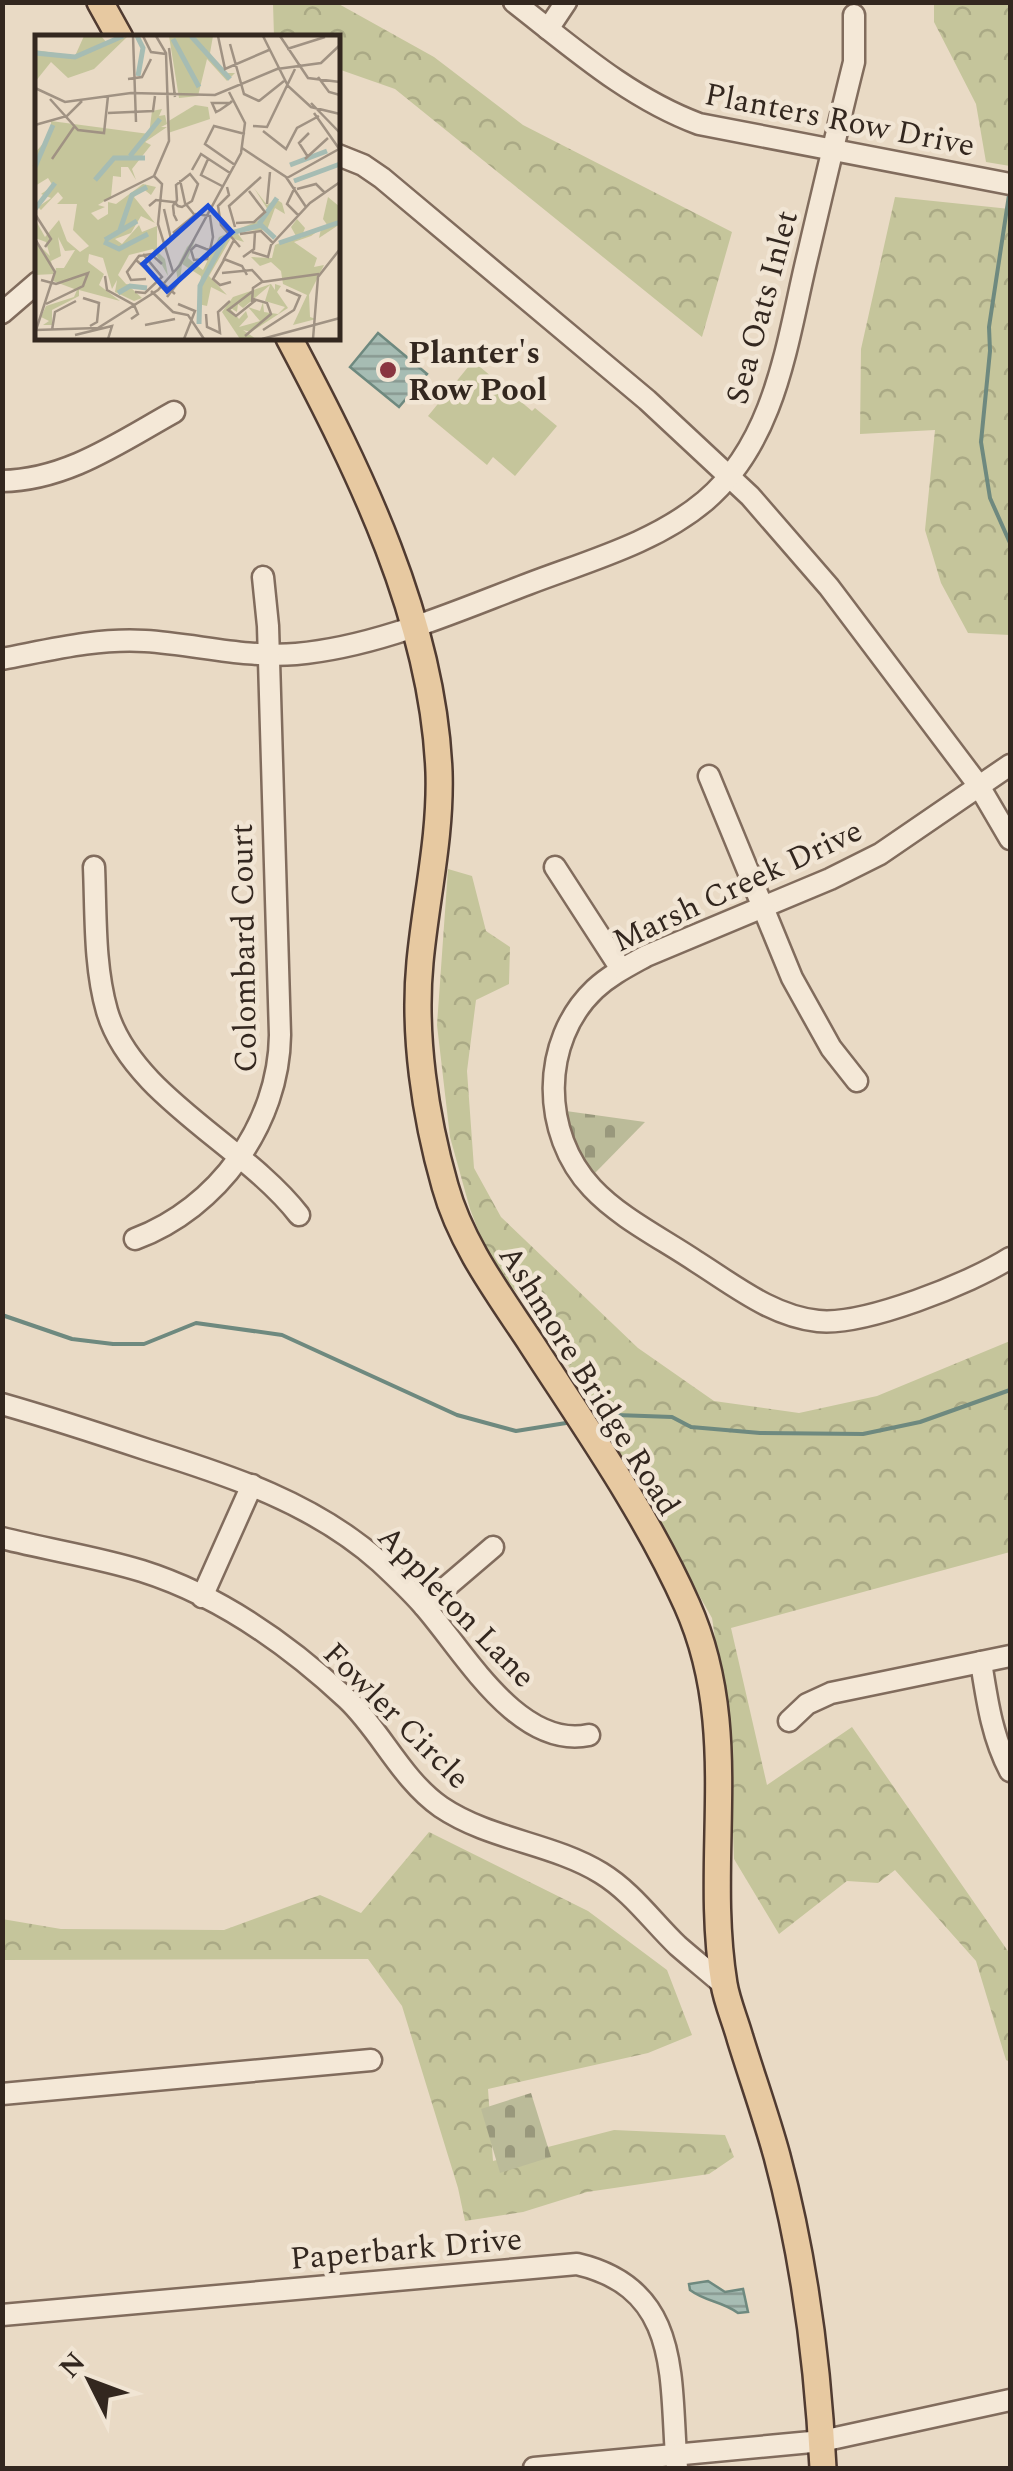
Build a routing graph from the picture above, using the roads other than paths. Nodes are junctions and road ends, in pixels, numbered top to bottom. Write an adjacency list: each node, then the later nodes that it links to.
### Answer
1 (100, 2): 6 (main road)
2 (514, 2): 5 (street, Planters Row Drive)
3 (566, 2): 5 (street)
4 (854, 15): 7 (street, Sea Oats Inlet)
5 (548, 29): 7 (street, Planters Row Drive)
6 (118, 35)
7 (832, 151): 9 (street, Planters Row Drive); 14 (street, Sea Oats Inlet)
8 (340, 156): 14 (street)
9 (1010, 184)
10 (35, 285): 11 (street)
11 (2, 313)
12 (290, 340): 17 (main road, Ashmore Bridge Road)
13 (174, 412): 15 (street)
14 (730, 476): 17 (street, Sea Oats Inlet); 22 (street)
15 (2, 482)
16 (262, 577): 18 (street, Colombard Court)
17 (412, 626): 18 (street, Sea Oats Inlet); 44 (main road, Ashmore Bridge Road)
18 (268, 655): 19 (street, Sea Oats Inlet); 29 (street, Colombard Court)
19 (2, 660)
20 (1010, 765): 22 (street, Marsh Creek Drive)
21 (709, 776): 26 (street)
22 (979, 786): 23 (street); 26 (street, Marsh Creek Drive)
23 (1010, 839)
24 (555, 866): 27 (street)
25 (94, 867): 29 (street)
26 (763, 907): 27 (street, Marsh Creek Drive); 28 (street)
27 (621, 969): 32 (street, Marsh Creek Drive)
28 (857, 1082)
29 (240, 1154): 30 (street); 31 (street, Colombard Court)
30 (299, 1215)
31 (134, 1239)
32 (1010, 1258)
33 (2, 1404): 34 (street, Appleton Lane)
34 (252, 1485): 37 (street); 38 (street, Appleton Lane)
35 (2, 1538): 37 (street, Fowler Circle)
36 (493, 1547): 38 (street)
37 (202, 1596): 45 (street, Fowler Circle)
38 (424, 1606): 42 (street, Appleton Lane)
39 (1010, 1656): 40 (street)
40 (981, 1662): 41 (street); 43 (street)
41 (789, 1720)
42 (589, 1734)
43 (1010, 1771)
44 (720, 1932): 45 (street); 46 (main road, Ashmore Bridge Road)
45 (677, 1945): 46 (street, Fowler Circle)
46 (724, 1986): 51 (main road, Ashmore Bridge Road)
47 (371, 2060): 48 (street)
48 (2, 2094)
49 (2, 2315): 52 (street, Paperbark Drive)
50 (1010, 2400): 51 (street)
51 (822, 2441): 52 (street); 54 (main road, Ashmore Bridge Road)
52 (676, 2462): 53 (street)
53 (534, 2468)
54 (823, 2468)

